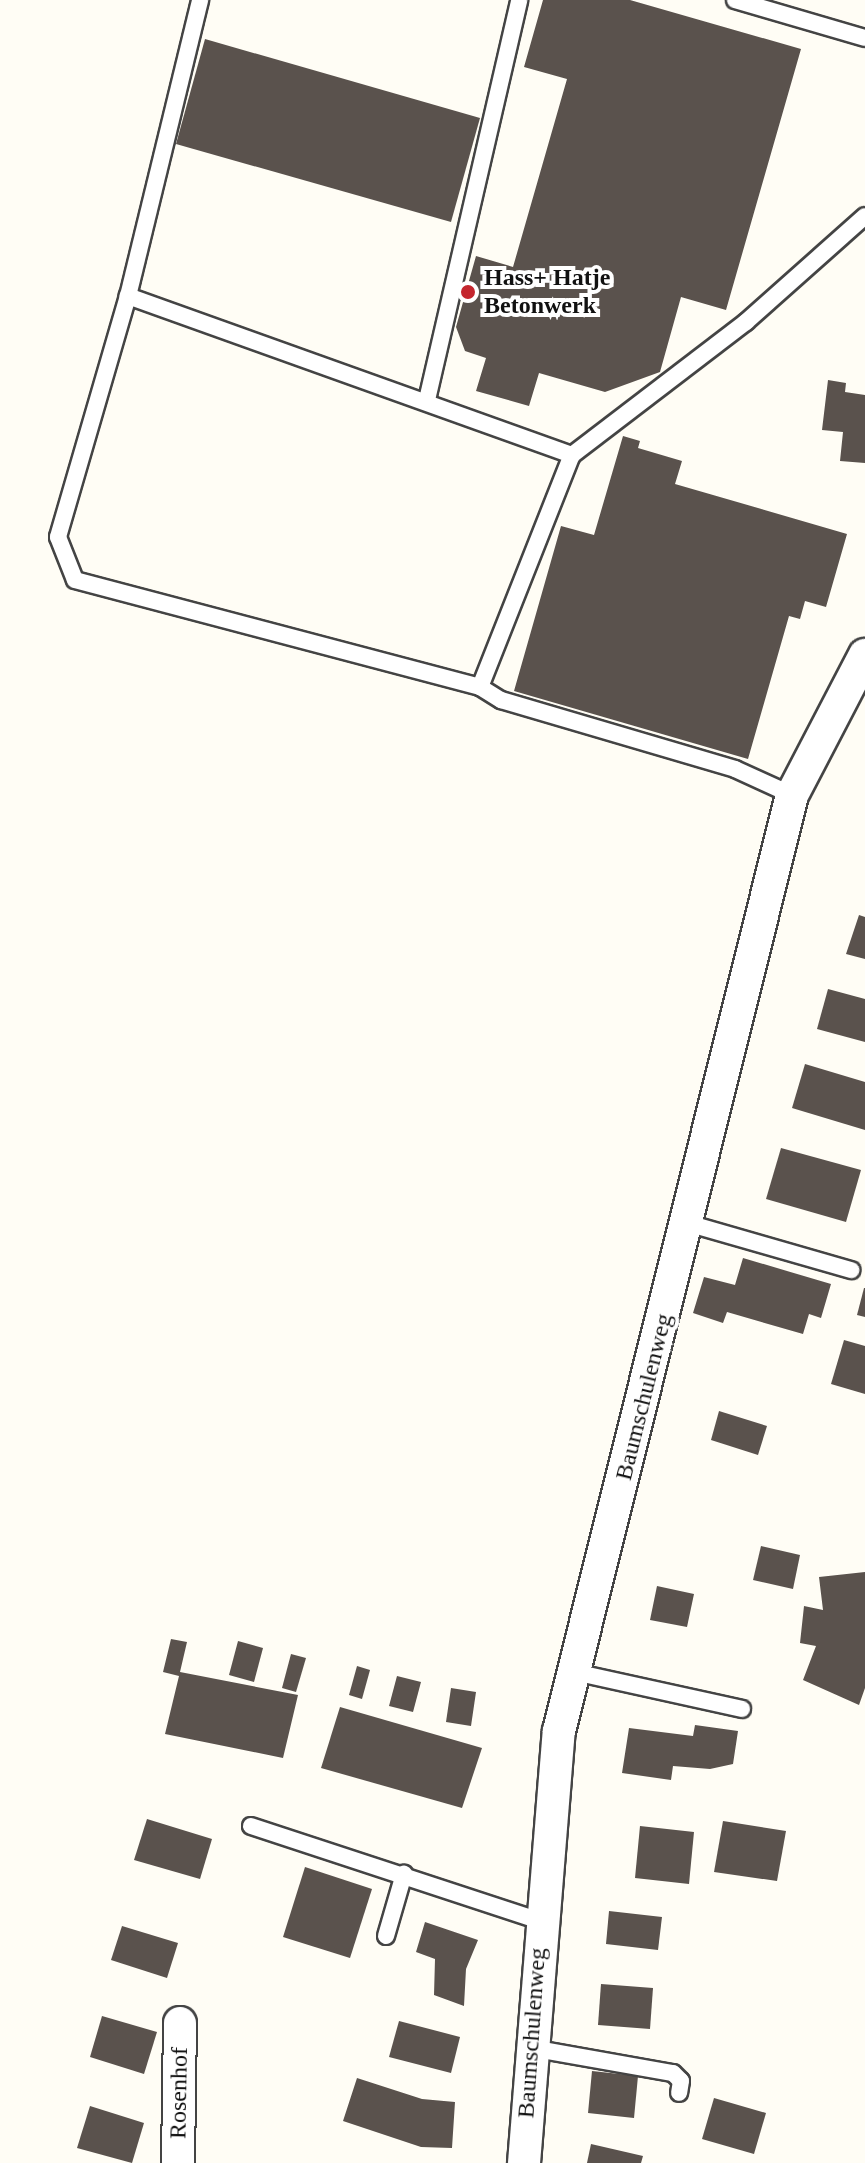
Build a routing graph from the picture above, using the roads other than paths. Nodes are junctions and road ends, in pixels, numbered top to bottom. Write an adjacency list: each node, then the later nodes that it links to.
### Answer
1 (200, 0): 6 (lane)
2 (519, 0): 7 (lane)
3 (735, 0): 4 (lane)
4 (865, 38)
5 (865, 216): 8 (lane)
6 (128, 296): 7 (lane); 10 (lane)
7 (427, 400): 8 (lane)
8 (572, 455): 10 (lane)
9 (865, 655): 11 (street, Baumschulenweg)
10 (480, 687): 11 (lane)
11 (792, 795): 12 (street, Baumschulenweg)
12 (687, 1223): 13 (lane); 14 (street, Baumschulenweg)
13 (851, 1270)
14 (574, 1672): 15 (lane); 18 (street, Baumschulenweg)
15 (742, 1709)
16 (251, 1826): 17 (lane)
17 (404, 1874): 18 (lane); 19 (lane)
18 (540, 1921): 21 (street, Baumschulenweg)
19 (386, 1936)
20 (180, 2023): 23 (street, Rosenhof)
21 (529, 2048): 22 (lane); 24 (street, Baumschulenweg)
22 (679, 2093)
23 (178, 2163)
24 (524, 2163)

